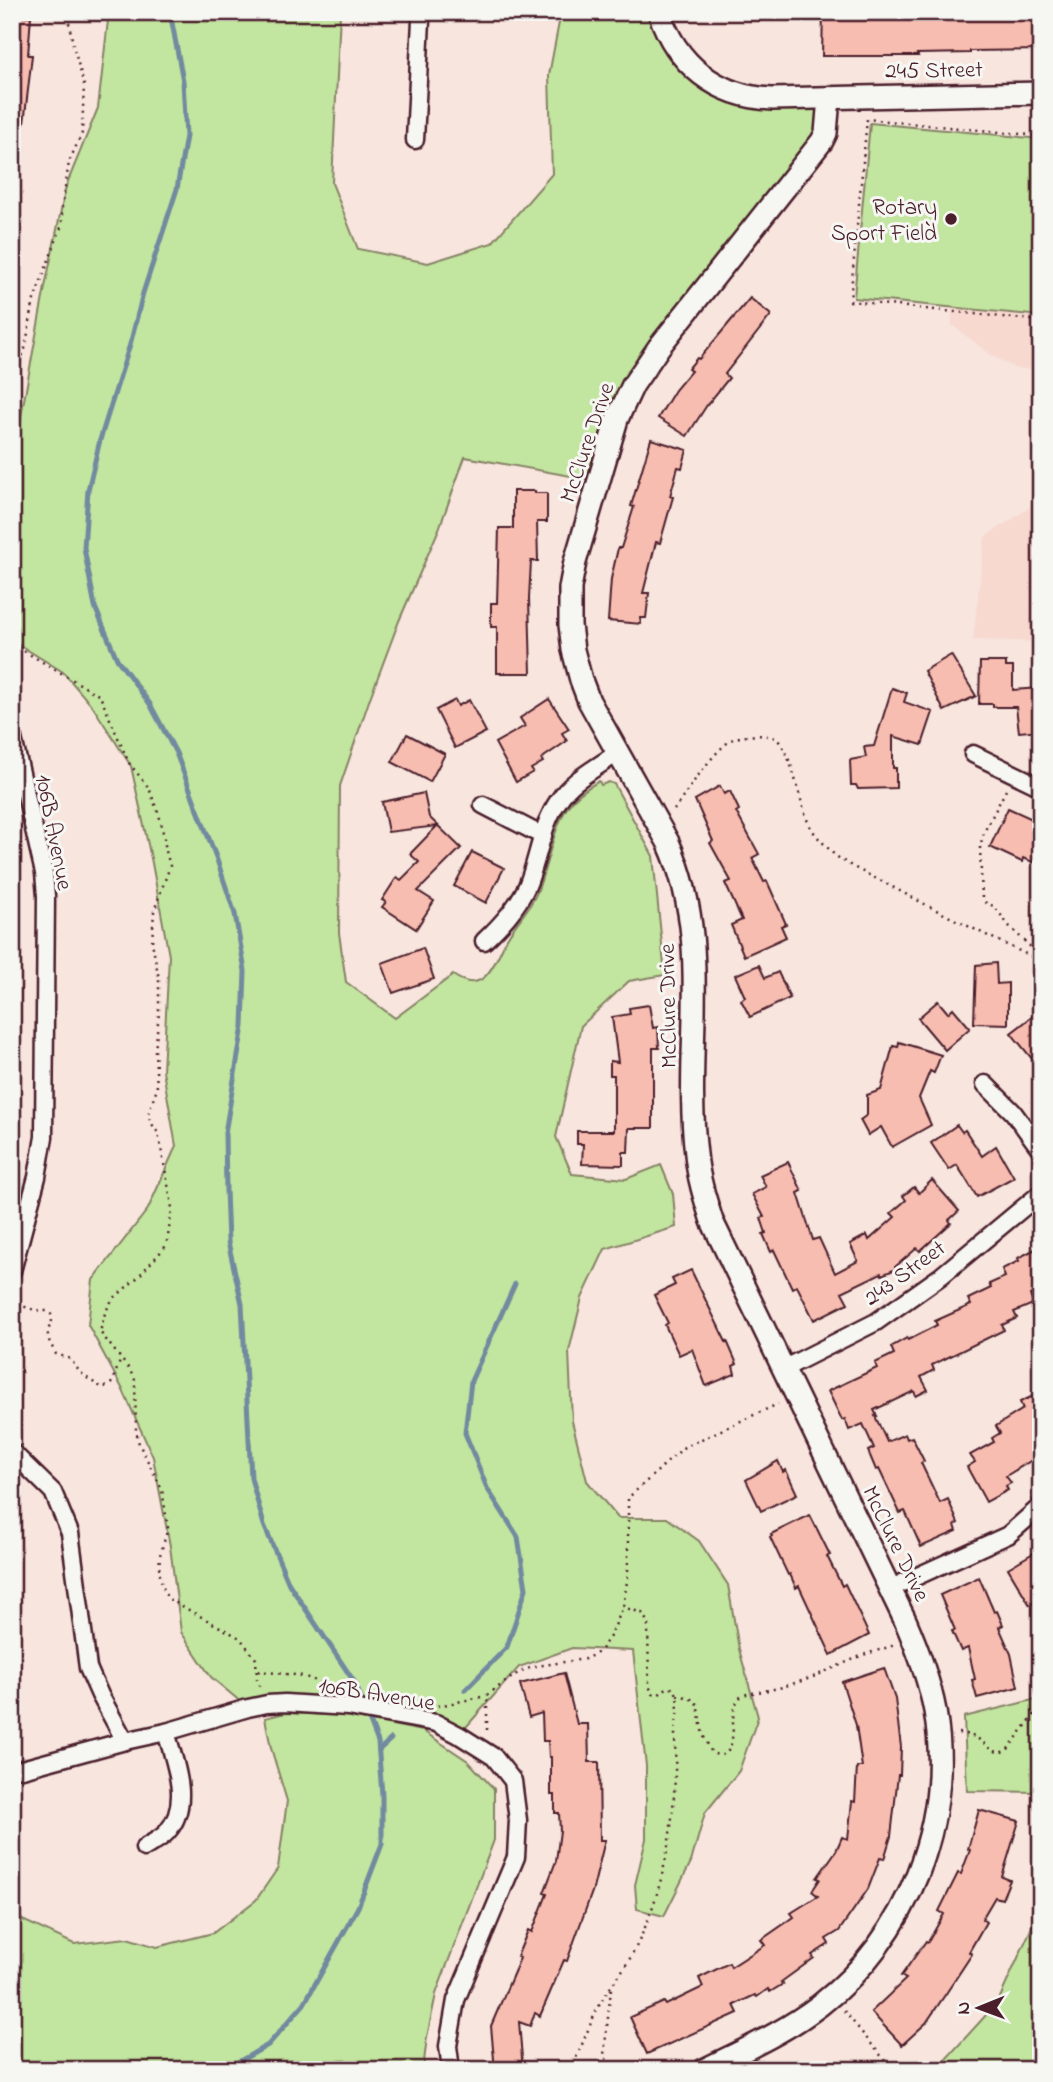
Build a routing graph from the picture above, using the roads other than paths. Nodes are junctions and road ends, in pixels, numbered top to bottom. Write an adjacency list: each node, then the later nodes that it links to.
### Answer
1 (419, 12): 5 (street)
2 (659, 12): 4 (street)
3 (1041, 93): 4 (street, 245 Street)
4 (829, 98): 7 (street, McClure Drive)
5 (415, 140)
6 (12, 734): 16 (street, 106B Avenue)
7 (618, 752): 11 (street); 17 (street, McClure Drive)
8 (973, 754): 9 (street)
9 (1041, 787)
10 (483, 805): 11 (street)
11 (542, 836): 12 (street)
12 (484, 941)
13 (985, 1084): 14 (street)
14 (1041, 1150)
15 (1041, 1193): 17 (street, 243 Street)
16 (12, 1271)
17 (783, 1369): 20 (street, McClure Drive)
18 (12, 1452): 22 (street)
19 (1041, 1506): 20 (street)
20 (889, 1589): 26 (street, McClure Drive)
21 (166, 1732): 22 (street, 106B Avenue); 24 (street); 25 (street, 106B Avenue)
22 (125, 1741): 23 (street, 106B Avenue)
23 (22, 1769)
24 (144, 1848)
25 (451, 2070)
26 (704, 2070)

